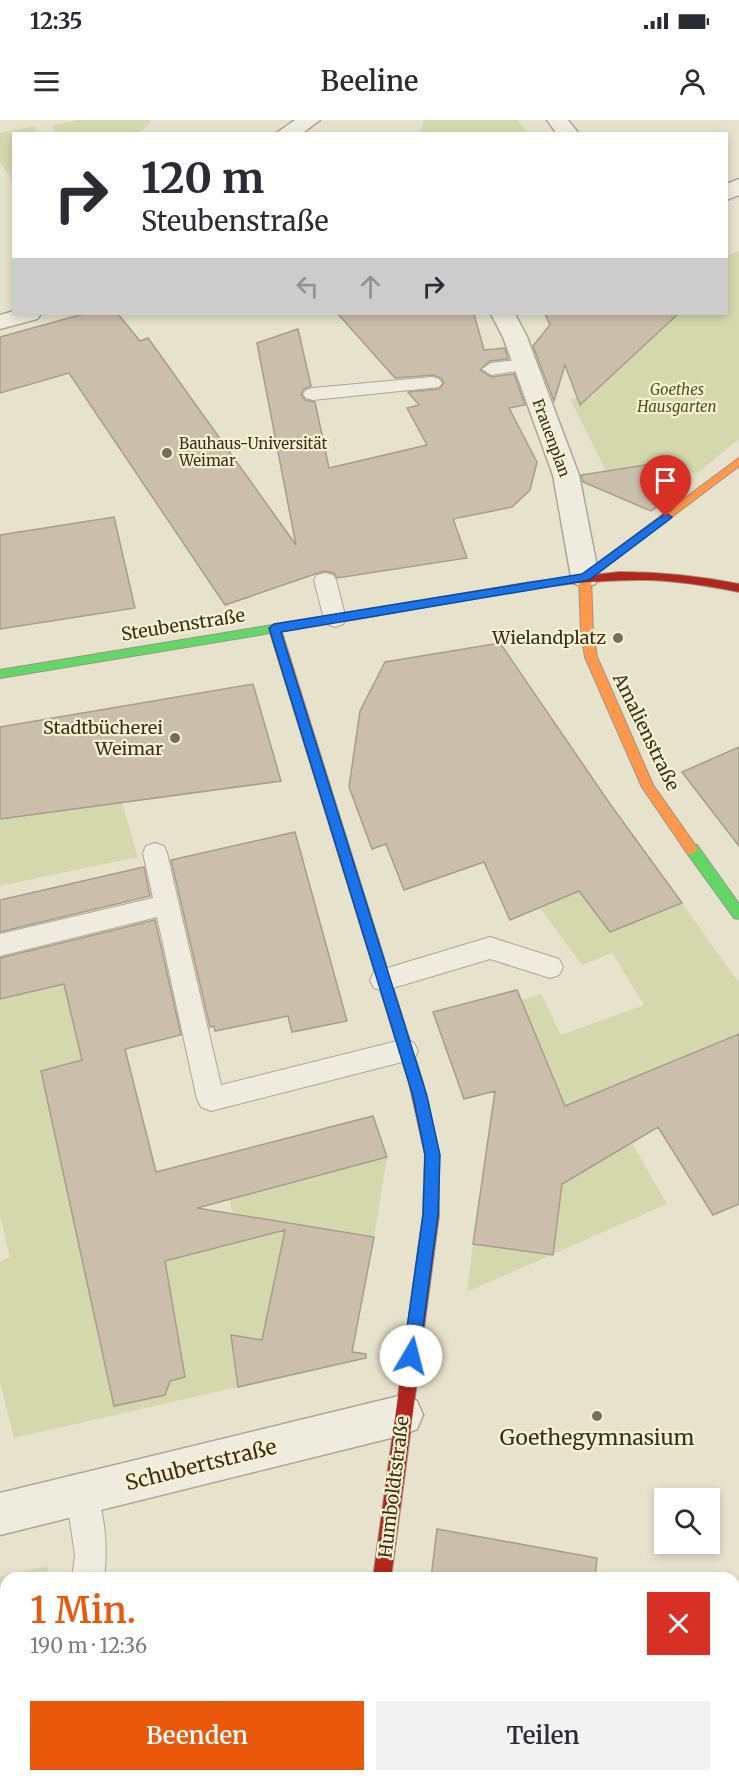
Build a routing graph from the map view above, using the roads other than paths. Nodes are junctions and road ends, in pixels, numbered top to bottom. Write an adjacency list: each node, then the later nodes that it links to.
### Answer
1 (310, 120): 3 (street)
2 (557, 120): 4 (street)
3 (289, 132)
4 (567, 132)
5 (25, 315): 8 (street)
6 (503, 315): 9 (street, Frauenplan)
7 (525, 315): 9 (street)
8 (0, 321)
9 (514, 337): 10 (street, Frauenplan)
10 (524, 365): 11 (lane); 15 (street, Frauenplan)
11 (491, 369)
12 (432, 383): 13 (lane)
13 (313, 394)
14 (739, 461): 15 (street)
15 (585, 577): 17 (street, Steubenstraße); 18 (street, Steubenstraße); 23 (street, Amalienstraße)
16 (325, 579): 18 (lane)
17 (739, 588)
18 (334, 619): 19 (street, Steubenstraße)
19 (274, 628): 20 (street, Steubenstraße); 26 (street, Humboldtstraße)
20 (0, 674)
21 (155, 854): 22 (lane)
22 (166, 905): 24 (lane); 27 (lane)
23 (739, 914)
24 (0, 945)
25 (550, 967): 26 (lane)
26 (383, 980): 27 (street, Humboldtstraße)
27 (405, 1051): 28 (street, Humboldtstraße)
28 (403, 1415): 29 (street, Schubertstraße); 32 (street, Humboldtstraße)
29 (82, 1494): 30 (street, Schubertstraße); 31 (lane)
30 (0, 1514)
31 (89, 1572)
32 (383, 1572)

